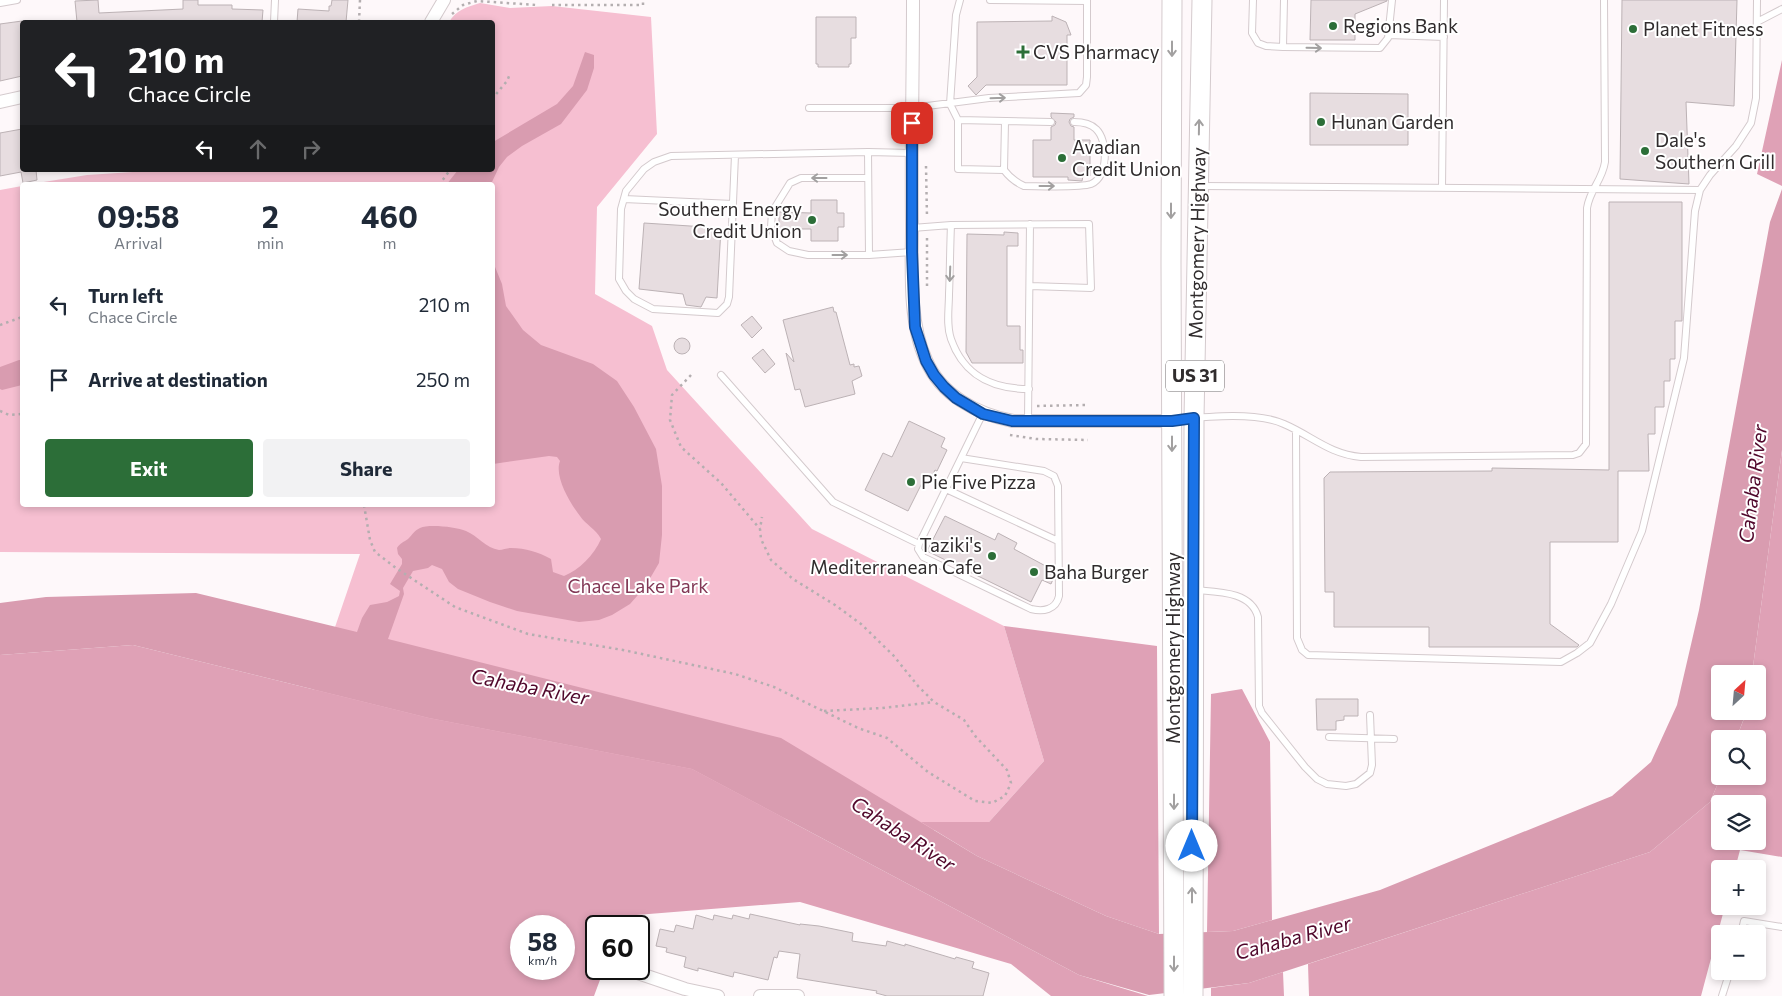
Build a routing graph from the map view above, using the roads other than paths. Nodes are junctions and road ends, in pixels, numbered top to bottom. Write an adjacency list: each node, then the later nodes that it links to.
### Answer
1 (17, 0): 16 (lane)
2 (275, 0): 18 (lane)
3 (444, 0): 19 (street)
4 (913, 0): 28 (street)
5 (960, 0): 26 (lane)
6 (990, 0): 7 (lane)
7 (1087, 0): 26 (lane, one-way to 7)
8 (1172, 0): 55 (main road, Montgomery Highway / US 31, one-way to 55)
9 (1202, 0): 38 (main road, Montgomery Highway / US 31, one-way to 9)
10 (1253, 0): 23 (lane)
11 (1284, 0): 23 (lane)
12 (1392, 0): 21 (lane)
13 (1444, 0): 22 (lane)
14 (1604, 0): 40 (lane)
15 (1757, 0): 20 (lane)
16 (0, 3)
17 (1782, 9): 20 (lane)
18 (274, 20)
19 (432, 20)
20 (1757, 22): 41 (lane)
21 (1389, 35): 22 (lane); 23 (lane, one-way to 21)
22 (1444, 37): 39 (lane)
23 (1283, 47)
24 (20, 97): 25 (street)
25 (0, 102)
26 (950, 104): 28 (lane); 29 (lane)
27 (809, 108): 28 (lane)
28 (912, 108): 34 (street)
29 (958, 120): 30 (lane); 36 (lane)
30 (1005, 122): 31 (lane); 36 (lane)
31 (1051, 122)
32 (1074, 122): 36 (lane, one-way to 32)
33 (868, 152): 34 (lane); 35 (lane); 37 (lane)
34 (912, 153): 46 (street)
35 (735, 155): 42 (lane); 43 (lane)
36 (1004, 170)
37 (868, 178): 48 (lane); 48 (lane, one-way to 48)
38 (1198, 186): 39 (lane); 53 (main road, Montgomery Highway / US 31)
39 (1442, 188): 40 (lane)
40 (1592, 189): 41 (lane); 56 (lane)
41 (1700, 190): 56 (lane)
42 (624, 199): 43 (lane); 43 (lane)
43 (733, 204)
44 (1030, 224): 45 (lane); 49 (lane); 49 (lane)
45 (951, 225): 46 (lane); 51 (lane, one-way to 51)
46 (912, 228): 47 (street)
47 (912, 252): 48 (lane); 52 (street)
48 (869, 255)
49 (1030, 286): 51 (lane)
50 (721, 375): 60 (lane)
51 (1029, 389): 54 (lane)
52 (983, 414): 54 (street); 57 (lane)
53 (1194, 418): 55 (lane); 56 (lane); 61 (main road, Montgomery Highway / US 31)
54 (1028, 421): 55 (street)
55 (1172, 421): 66 (main road, Montgomery Highway / US 31, one-way to 66)
56 (1296, 430)
57 (961, 458): 58 (lane); 59 (lane)
58 (946, 490): 59 (lane); 60 (lane)
59 (1058, 541): 60 (lane)
60 (919, 544)
61 (1193, 590): 64 (lane); 66 (main road, Montgomery Highway / US 31)
62 (1370, 715): 64 (lane)
63 (1330, 737): 64 (lane)
64 (1372, 738): 65 (lane)
65 (1394, 739)
66 (1183, 753): 74 (main road, Montgomery Highway / US 31, one-way to 74); 75 (main road, Montgomery Highway / US 31, one-way to 66)
67 (1743, 925): 68 (lane)
68 (1782, 927)
69 (650, 977): 71 (street)
70 (1727, 980): 76 (lane)
71 (718, 996)
72 (760, 996): 73 (street)
73 (797, 996)
74 (1174, 996)
75 (1192, 996)
76 (1722, 996)

